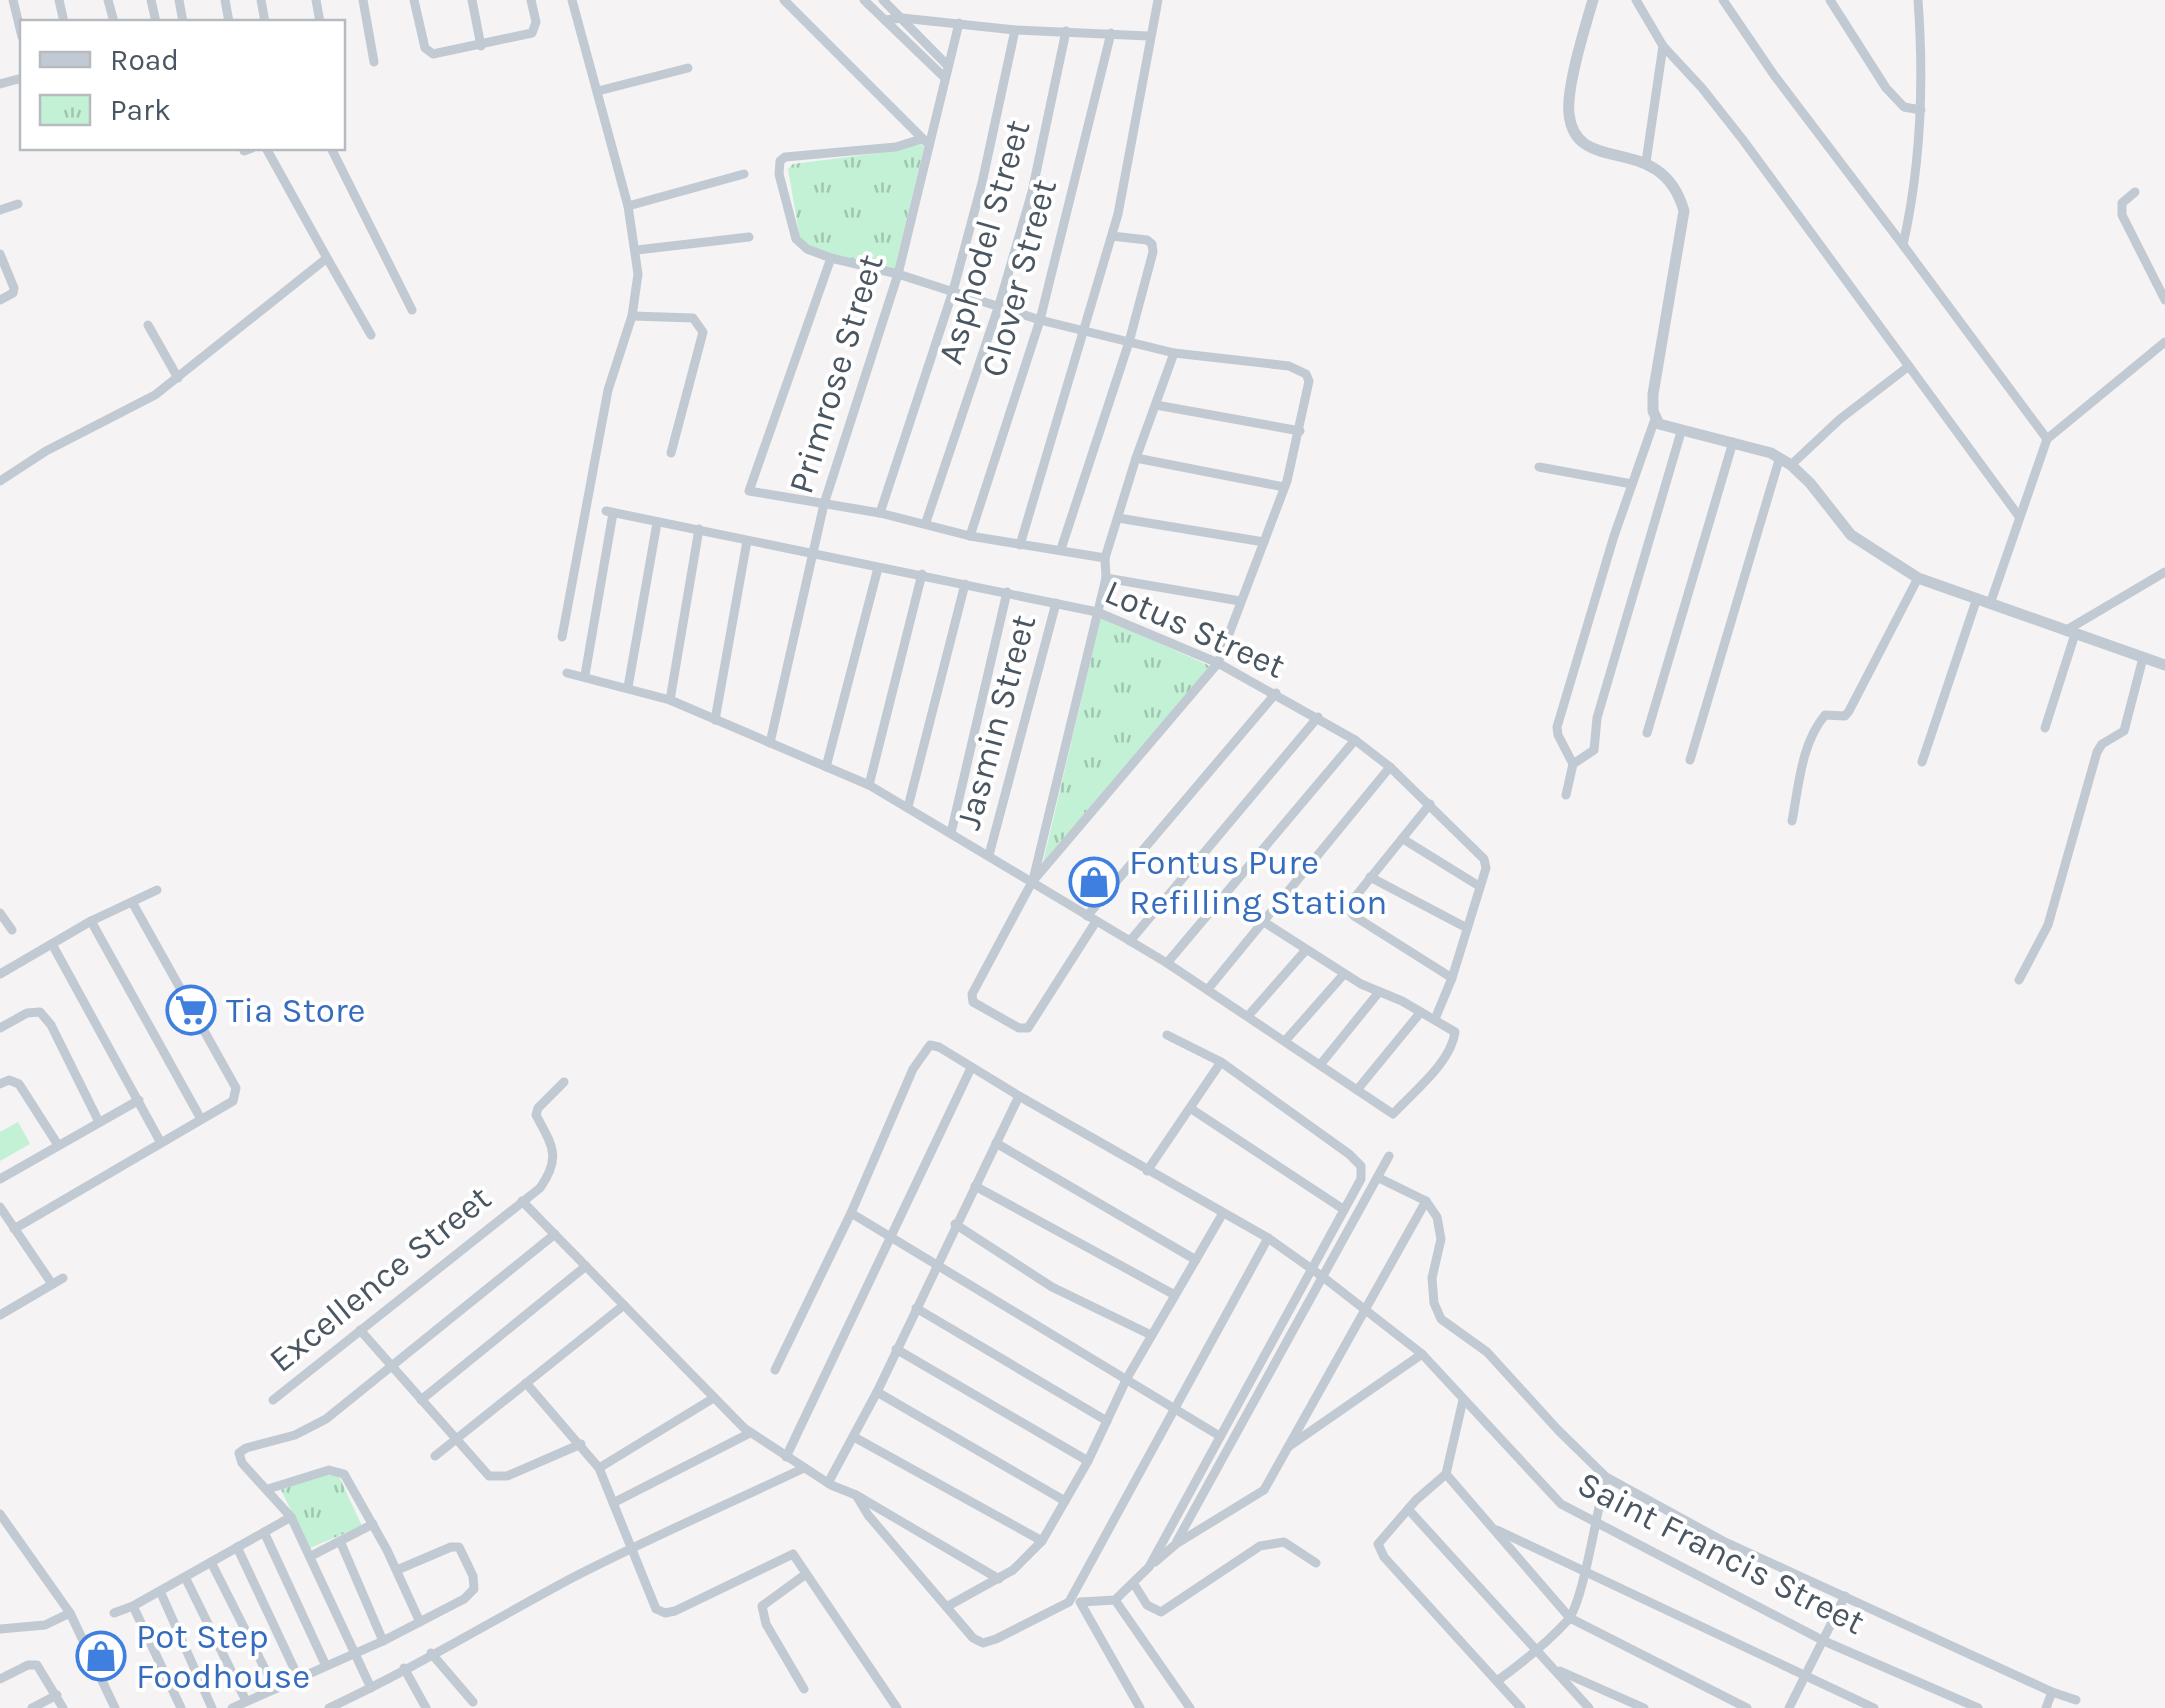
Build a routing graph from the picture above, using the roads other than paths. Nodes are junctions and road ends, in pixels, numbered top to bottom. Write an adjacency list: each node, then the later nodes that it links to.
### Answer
1 (13, 0): 19 (street)
2 (363, 0): 26 (street)
3 (414, 0): 24 (street)
4 (472, 0): 24 (street)
5 (531, 0): 24 (street)
6 (572, 0): 30 (street)
7 (784, 0): 32 (street)
8 (864, 0): 17 (street)
9 (883, 0): 16 (street)
10 (1158, 0): 23 (street)
11 (1592, 0): 35 (street)
12 (1636, 0): 25 (street)
13 (1723, 0): 43 (street)
14 (1830, 0): 31 (street)
15 (1918, 0): 31 (street)
16 (902, 18): 17 (street); 18 (street); 27 (street)
17 (885, 20): 29 (street)
18 (959, 23): 20 (street); 27 (street, Primrose Street)
19 (20, 28)
20 (1015, 30): 21 (street); 49 (street)
21 (1066, 31): 22 (street); 52 (street, Asphodel Street)
22 (1111, 33): 23 (street); 55 (street, Clover Street)
23 (1148, 36): 41 (street)
24 (481, 46)
25 (1663, 46): 35 (street); 62 (street)
26 (374, 62)
27 (948, 66): 29 (street, Primrose Street)
28 (688, 68): 30 (street)
29 (945, 78): 32 (street, Primrose Street)
30 (598, 90): 39 (street)
31 (1921, 110): 43 (street)
32 (925, 142): 47 (street); 48 (street, Primrose Street)
33 (267, 150): 46 (street)
34 (332, 150): 53 (street)
35 (1646, 162): 65 (street)
36 (744, 174): 39 (street)
37 (2135, 192): 51 (street)
38 (18, 204): 40 (street)
39 (628, 206): 44 (street)
40 (0, 210)
41 (1112, 236): 57 (street); 59 (street)
42 (749, 237): 44 (street)
43 (1903, 245): 68 (street)
44 (636, 250): 54 (street)
45 (0, 254): 50 (street)
46 (327, 258): 58 (street); 63 (street)
47 (831, 258): 48 (street); 77 (street)
48 (898, 274): 49 (street); 77 (street, Primrose Street)
49 (953, 291): 52 (street); 78 (street)
50 (0, 300)
51 (2165, 300)
52 (999, 305): 55 (street); 81 (street, Asphodel Street)
53 (412, 310)
54 (632, 316): 70 (street); 103 (street)
55 (1040, 320): 57 (street); 84 (street, Clover Street)
56 (148, 324): 63 (street)
57 (1085, 332): 59 (street); 87 (street)
58 (371, 335)
59 (1129, 342): 61 (street); 88 (street)
60 (2165, 342): 68 (street)
61 (1174, 353): 64 (street); 66 (street)
62 (1909, 366): 72 (street); 79 (street)
63 (178, 378): 74 (street)
64 (1156, 405): 66 (street); 71 (street)
65 (1655, 418): 67 (street); 75 (street)
66 (1300, 430): 76 (street)
67 (1680, 432): 69 (street); 120 (street)
68 (2047, 439): 79 (street)
69 (1733, 442): 72 (street); 115 (street)
70 (671, 453)
71 (1136, 458): 76 (street); 80 (street)
72 (1785, 462): 95 (street); 118 (street)
73 (1539, 467): 75 (street)
74 (0, 480)
75 (1632, 484): 120 (street)
76 (1284, 487): 86 (street)
77 (824, 504): 78 (street); 89 (street, Primrose Street)
78 (880, 513): 81 (street)
79 (2018, 515): 100 (street)
80 (1118, 518): 86 (street); 90 (street)
81 (926, 522): 84 (street)
82 (657, 523): 83 (street, Lotus Street); 108 (street, Lotus Street); 109 (street)
83 (699, 530): 85 (street, Lotus Street); 111 (street)
84 (970, 536): 87 (street)
85 (747, 541): 89 (street, Lotus Street); 113 (street)
86 (1264, 542): 98 (street)
87 (1020, 545): 88 (street)
88 (1061, 549): 90 (street)
89 (813, 552): 91 (street, Lotus Street); 117 (street, Primrose Street)
90 (1105, 558): 94 (street)
91 (878, 568): 93 (street, Lotus Street); 121 (street)
92 (2165, 572): 102 (street)
93 (922, 574): 96 (street, Lotus Street); 123 (street)
94 (1106, 578): 98 (street); 101 (street)
95 (1918, 578): 100 (street); 127 (street)
96 (965, 584): 97 (street, Lotus Street); 126 (street)
97 (1007, 592): 99 (street, Lotus Street); 128 (street)
98 (1240, 601): 105 (street)
99 (1056, 603): 101 (street, Lotus Street); 130 (street, Jasmin Street)
100 (1983, 603): 102 (street); 119 (street)
101 (1097, 612): 105 (street, Lotus Street); 132 (street)
102 (2070, 632): 104 (street); 114 (street)
103 (562, 637)
104 (2143, 658): 106 (street); 149 (street)
105 (1218, 663): 110 (street, Lotus Street); 132 (street)
106 (2165, 665)
107 (567, 673): 108 (street)
108 (585, 675): 109 (street)
109 (628, 687): 111 (street)
110 (1276, 693): 112 (street, Lotus Street); 137 (street)
111 (670, 700): 113 (street)
112 (1318, 717): 116 (street, Lotus Street); 142 (street)
113 (714, 720): 117 (street)
114 (2045, 728)
115 (1647, 733)
116 (1355, 740): 122 (street, Lotus Street); 145 (street)
117 (770, 743): 121 (street)
118 (1690, 760)
119 (1922, 762)
120 (1573, 764): 124 (street)
121 (826, 767): 123 (street)
122 (1390, 767): 125 (street, Lotus Street); 139 (street)
123 (869, 785): 126 (street)
124 (1566, 795)
125 (1430, 804): 129 (street); 133 (street, Lotus Street)
126 (908, 807): 128 (street)
127 (1792, 821)
128 (951, 833): 130 (street)
129 (1403, 839): 131 (street); 133 (street)
130 (989, 855): 132 (street)
131 (1370, 877): 140 (street); 148 (street)
132 (1032, 882): 137 (street); 137 (street)
133 (1479, 886): 140 (street, Lotus Street)
134 (156, 890): 135 (street)
135 (132, 902): 138 (street); 167 (street)
136 (1, 916): 141 (street)
137 (1092, 920): 142 (street)
138 (91, 921): 143 (street); 167 (street)
139 (1264, 922): 144 (street); 150 (street)
140 (1467, 928): 148 (street, Lotus Street)
141 (12, 930)
142 (1130, 940): 145 (street)
143 (52, 944): 146 (street); 165 (street)
144 (1305, 950): 147 (street); 153 (street)
145 (1167, 963): 150 (street)
146 (0, 974)
147 (1344, 974): 151 (street); 157 (street)
148 (1452, 978): 154 (street, Lotus Street)
149 (2019, 980)
150 (1208, 988): 153 (street)
151 (1379, 992): 152 (street); 159 (street)
152 (1420, 1013): 154 (street); 163 (street)
153 (1248, 1016): 157 (street)
154 (1435, 1019): 163 (street)
155 (0, 1028): 168 (street)
156 (1166, 1035): 158 (street)
157 (1285, 1041): 159 (street)
158 (1222, 1062): 166 (street); 180 (street)
159 (1320, 1064): 163 (street)
160 (971, 1068): 164 (street, Saint Francis Street); 181 (street, Saint Francis Street); 186 (street)
161 (564, 1082): 177 (street, Excellence Street)
162 (0, 1084): 171 (street)
163 (1357, 1090)
164 (1019, 1096): 170 (street); 173 (street, Saint Francis Street)
165 (138, 1100): 168 (street); 169 (street)
166 (1190, 1108): 173 (street); 180 (street)
167 (201, 1119): 169 (street)
168 (99, 1122): 171 (street)
169 (161, 1143): 184 (street)
170 (996, 1143): 176 (street); 188 (street)
171 (58, 1146): 175 (street)
172 (1389, 1156): 174 (street)
173 (1147, 1171): 182 (street, Saint Francis Street)
174 (1379, 1178): 178 (street); 192 (street)
175 (0, 1180)
176 (975, 1186): 183 (street); 195 (street)
177 (522, 1201): 185 (street); 200 (street, Excellence Street)
178 (1426, 1201): 198 (street); 227 (street)
179 (0, 1207): 184 (street)
180 (1344, 1209): 191 (street)
181 (852, 1213): 186 (street); 205 (street)
182 (1223, 1213): 187 (street, Saint Francis Street); 188 (street)
183 (956, 1224): 190 (street); 201 (street)
184 (14, 1228): 194 (street)
185 (555, 1234): 189 (street); 204 (street)
186 (890, 1238): 190 (street); 222 (street)
187 (1268, 1238): 191 (street, Saint Francis Street); 213 (street)
188 (1196, 1260): 195 (street)
189 (586, 1266): 196 (street); 211 (street)
190 (935, 1266): 197 (street); 206 (street)
191 (1313, 1270): 192 (street, Saint Francis Street); 216 (street)
192 (1323, 1276): 198 (street, Saint Francis Street); 242 (street)
193 (63, 1278): 194 (street)
194 (52, 1284): 199 (street)
195 (1173, 1294): 201 (street)
196 (624, 1305): 207 (street); 209 (street)
197 (916, 1308): 202 (street); 214 (street)
198 (1366, 1309): 203 (street, Saint Francis Street); 220 (street)
199 (0, 1315)
200 (360, 1330): 204 (street); 210 (street, Excellence Street)
201 (1151, 1335): 206 (street)
202 (896, 1350): 208 (street); 223 (street)
203 (1422, 1354): 212 (street, Saint Francis Street); 220 (street)
204 (392, 1367): 211 (street); 229 (street)
205 (775, 1370)
206 (1127, 1378): 213 (street); 214 (street)
207 (526, 1383): 218 (street); 219 (street)
208 (877, 1392): 217 (street); 231 (street)
209 (712, 1399): 215 (street); 224 (street)
210 (273, 1400)
211 (421, 1400): 218 (street)
212 (1462, 1400): 226 (street); 236 (street, Saint Francis Street)
213 (1173, 1409): 216 (street); 258 (street)
214 (1107, 1421): 223 (street)
215 (750, 1433): 222 (street); 232 (street)
216 (1218, 1435): 248 (street)
217 (854, 1437): 228 (street); 240 (street)
218 (456, 1440): 219 (street); 221 (street)
219 (581, 1444): 224 (street)
220 (1286, 1448): 242 (street)
221 (435, 1456)
222 (786, 1457): 225 (street)
223 (1088, 1460): 231 (street)
224 (599, 1468): 232 (street)
225 (804, 1468): 228 (street); 244 (street)
226 (1446, 1474): 233 (street); 238 (street)
227 (1606, 1478): 236 (street); 256 (street)
228 (828, 1483): 230 (street)
229 (268, 1490): 235 (street); 237 (street)
230 (856, 1495): 253 (street); 261 (street)
231 (1065, 1502): 240 (street)
232 (613, 1503): 244 (street)
233 (1408, 1509): 269 (street); 278 (street)
234 (0, 1514): 262 (street)
235 (291, 1517): 239 (street); 245 (street)
236 (1594, 1521): 250 (street); 268 (street, Saint Francis Street)
237 (374, 1524): 241 (street); 249 (street)
238 (1492, 1528): 250 (street); 264 (street)
239 (264, 1532): 243 (street); 272 (street)
240 (1042, 1540): 253 (street)
241 (340, 1542): 245 (street); 267 (street)
242 (1176, 1544): 248 (street)
243 (236, 1548): 246 (street); 277 (street)
244 (631, 1549): 251 (street); 271 (street)
245 (311, 1556): 270 (street)
246 (211, 1562): 252 (street); 280 (street)
247 (1316, 1563): 254 (street)
248 (1148, 1567): 254 (street)
249 (397, 1570): 265 (street); 265 (street)
250 (1586, 1572): 264 (street); 275 (street)
251 (806, 1574): 281 (street); 295 (street)
252 (185, 1577): 255 (street); 285 (street)
253 (999, 1579): 261 (street)
254 (1134, 1584): 257 (street)
255 (160, 1591): 260 (street); 291 (street)
256 (1845, 1596): 268 (street); 282 (street)
257 (1115, 1600): 259 (street); 297 (street)
258 (1069, 1602): 259 (street); 261 (street)
259 (1081, 1602): 296 (street)
260 (133, 1606): 263 (street); 290 (street)
261 (948, 1606)
262 (70, 1613): 266 (street); 289 (street)
263 (114, 1613)
264 (1570, 1618): 269 (street); 301 (street)
265 (420, 1622): 267 (street)
266 (0, 1629)
267 (383, 1641): 270 (street)
268 (1824, 1641): 275 (street); 304 (street, Saint Francis Street)
269 (1537, 1651): 274 (street); 278 (street)
270 (354, 1652): 272 (street); 279 (street)
271 (432, 1653): 273 (street); 286 (street)
272 (326, 1666): 277 (street)
273 (404, 1668): 279 (street); 294 (street)
274 (1558, 1670): 299 (street); 300 (street)
275 (1806, 1676): 302 (street); 303 (street)
276 (0, 1678): 283 (street)
277 (299, 1679): 280 (street)
278 (1497, 1681): 298 (street)
279 (372, 1688): 293 (street)
280 (275, 1689): 285 (street)
281 (804, 1689)
282 (2052, 1692): 284 (street); 305 (street)
283 (58, 1696): 287 (street); 288 (street)
284 (2076, 1700)
285 (246, 1701): 292 (street)
286 (473, 1702)
287 (32, 1708)
288 (64, 1708)
289 (115, 1708)
290 (181, 1708)
291 (212, 1708)
292 (232, 1708)
293 (328, 1708)
294 (426, 1708)
295 (898, 1708)
296 (1140, 1708)
297 (1190, 1708)
298 (1521, 1708)
299 (1589, 1708)
300 (1644, 1708)
301 (1747, 1708)
302 (1789, 1708)
303 (1874, 1708)
304 (1978, 1708)
305 (2046, 1708)

